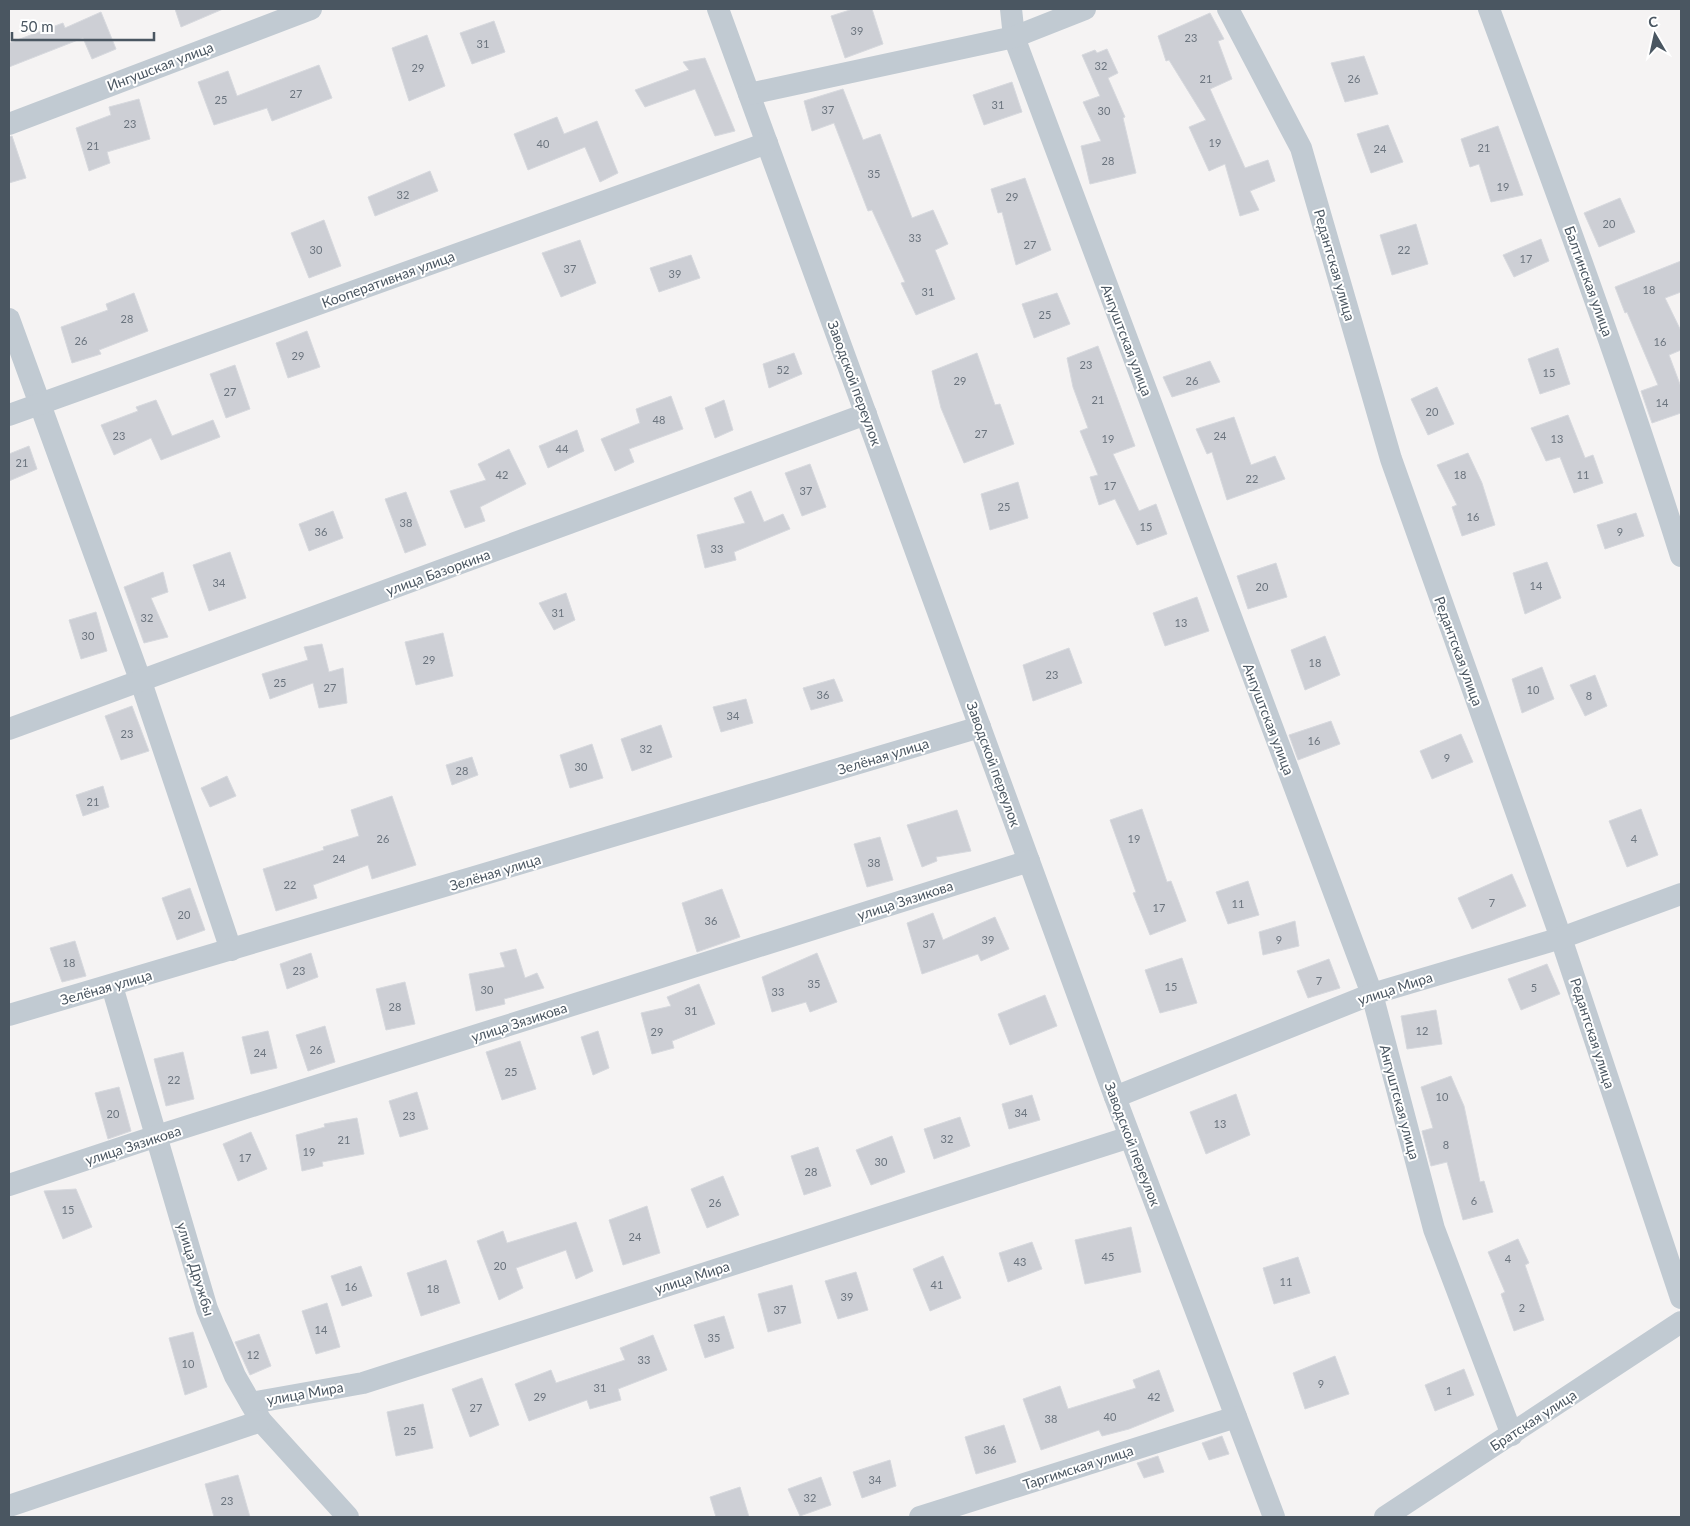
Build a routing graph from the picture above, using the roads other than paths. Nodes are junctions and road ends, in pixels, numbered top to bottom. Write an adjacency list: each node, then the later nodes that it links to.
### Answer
1 (311, 9): 9 (street, Ингушская улица)
2 (718, 9): 8 (street, Заводской переулок)
3 (1011, 9): 7 (street, Ангуштская улица)
4 (1085, 9): 7 (street)
5 (1228, 9): 21 (street, Редантская улица)
6 (1489, 9): 15 (street, Балтинская улица)
7 (1014, 37): 8 (street); 24 (street, Ангуштская улица)
8 (750, 94): 10 (street, Заводской переулок)
9 (9, 124)
10 (768, 143): 12 (street, Кооперативная улица); 13 (street, Заводской переулок)
11 (9, 319): 12 (street)
12 (40, 403): 14 (street, Кооперативная улица); 16 (street)
13 (866, 414): 16 (street, улица Базоркина); 17 (street, Заводской переулок)
14 (9, 415)
15 (1681, 556)
16 (141, 682): 18 (street, улица Базоркина); 22 (street)
17 (980, 727): 19 (street, Заводской переулок); 22 (street, Зелёная улица)
18 (9, 729)
19 (1029, 861): 26 (street, Заводской переулок); 27 (street, улица Зязикова)
20 (1681, 894): 21 (street, улица Мира)
21 (1561, 938): 24 (street, улица Мира); 30 (street, Редантская улица)
22 (231, 950): 23 (street, Зелёная улица)
23 (112, 986): 25 (street, Зелёная улица); 27 (street, улица Дружбы)
24 (1372, 994): 26 (street, улица Мира); 34 (street, Ангуштская улица)
25 (9, 1015)
26 (1115, 1097): 28 (street, Заводской переулок)
27 (157, 1136): 29 (street, улица Зязикова); 32 (street, улица Дружбы)
28 (1130, 1137): 32 (street, улица Мира); 33 (street, Заводской переулок)
29 (9, 1185)
30 (1681, 1298)
31 (1681, 1322): 34 (street, Братская улица)
32 (256, 1412): 35 (street, улица Мира); 36 (street, улица Дружбы)
33 (1236, 1416): 37 (street, Таргимская улица); 38 (street, Заводской переулок)
34 (1512, 1435): 39 (street, Братская улица)
35 (9, 1506)
36 (348, 1517)
37 (920, 1517)
38 (1274, 1517)
39 (1385, 1517)

